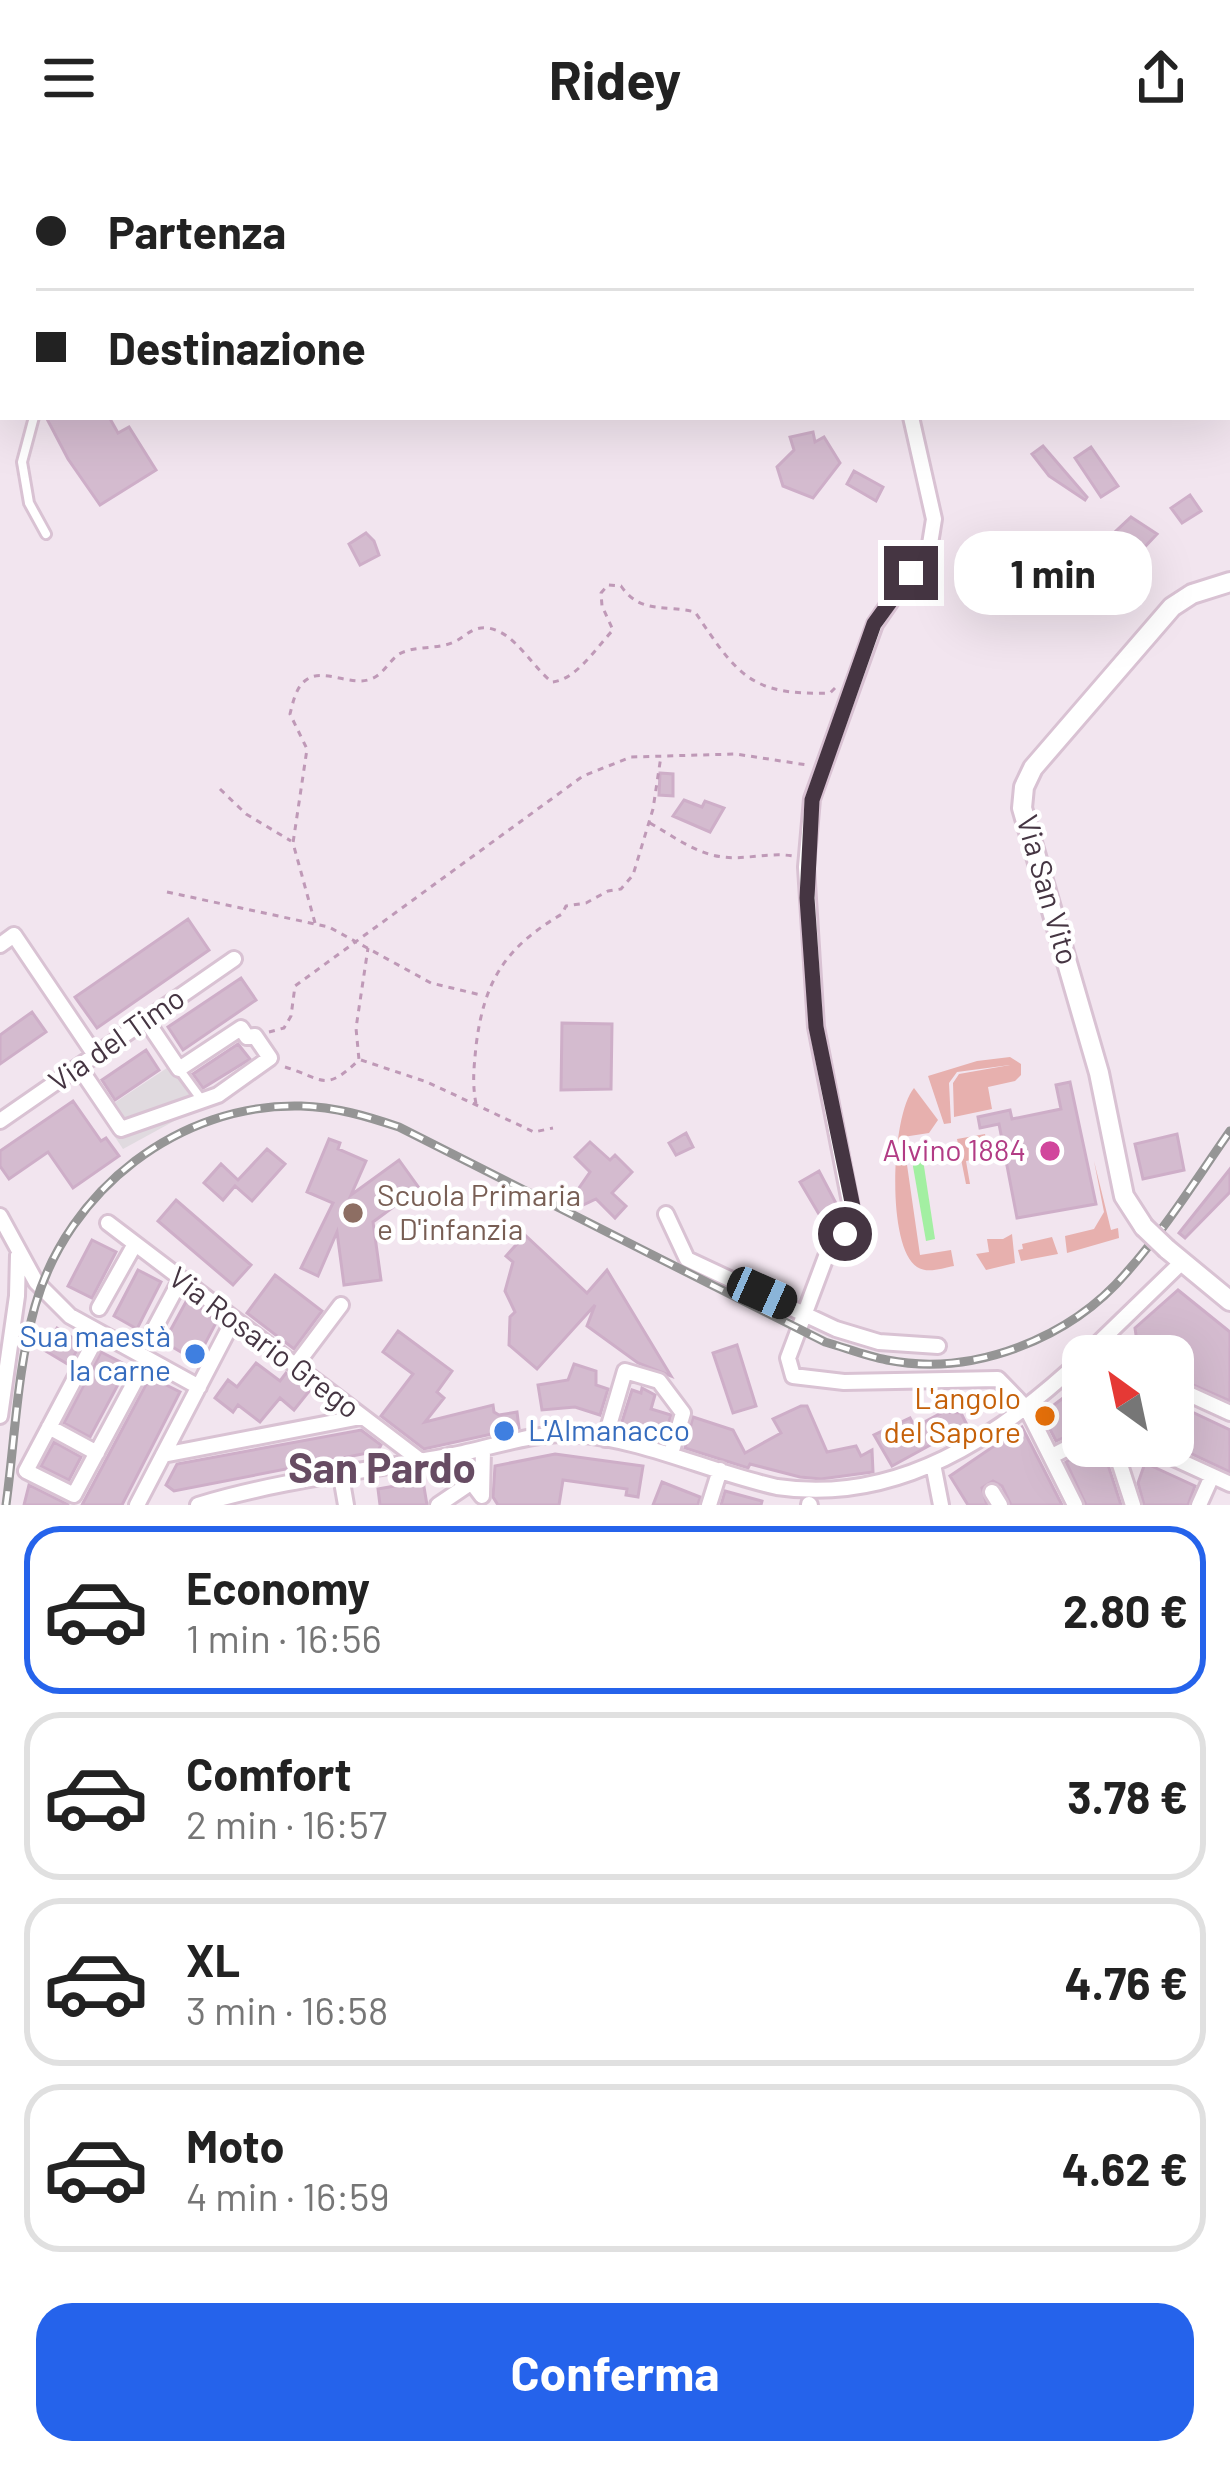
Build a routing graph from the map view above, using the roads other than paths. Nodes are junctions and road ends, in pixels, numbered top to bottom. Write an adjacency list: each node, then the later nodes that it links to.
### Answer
1 (33, 420): 3 (lane)
2 (912, 420): 23 (street)
3 (46, 534)
4 (1230, 582): 18 (street, Via San Vito, bridge)
5 (0, 945): 8 (street)
6 (234, 959): 7 (street, Via del Timo)
7 (146, 1020): 8 (street, Via del Timo); 10 (street)
8 (95, 1055): 9 (street, Via del Timo)
9 (79, 1067): 11 (street); 12 (street, Via del Timo)
10 (179, 1069): 11 (lane); 11 (street)
11 (202, 1101)
12 (0, 1121)
13 (666, 1214): 23 (street)
14 (0, 1216): 17 (street)
15 (108, 1223): 16 (street, Via Rosario Grego)
16 (135, 1244): 19 (street, Via Rosario Grego); 22 (street)
17 (18, 1250): 25 (street); 36 (street)
18 (1174, 1256): 20 (street, Via San Vito); 27 (street)
19 (181, 1279): 24 (street, Via Rosario Grego); 26 (street)
20 (1230, 1301)
21 (341, 1305): 30 (street)
22 (99, 1308)
23 (808, 1314): 28 (street); 34 (street)
24 (233, 1319): 30 (street, Via Rosario Grego); 32 (street)
25 (99, 1333): 29 (street); 38 (street)
26 (151, 1335)
27 (1104, 1335)
28 (938, 1346)
29 (147, 1359): 32 (street); 42 (street)
30 (295, 1366): 37 (street, Via Rosario Grego)
31 (1062, 1377): 34 (street)
32 (199, 1387): 44 (street)
33 (1194, 1396): 35 (street)
34 (1027, 1409): 46 (street); 50 (street)
35 (1230, 1413)
36 (0, 1416)
37 (361, 1417): 44 (street); 47 (street, Via Rosario Grego)
38 (49, 1427): 42 (street); 56 (street)
39 (605, 1439): 40 (street); 43 (street); 43 (street)
40 (483, 1449): 45 (street); 57 (street)
41 (1062, 1451): 46 (street)
42 (97, 1453): 56 (street)
43 (671, 1454): 51 (street)
44 (163, 1455): 60 (street)
45 (452, 1455): 47 (street); 54 (street)
46 (1054, 1455): 66 (street)
47 (421, 1461): 52 (street)
48 (1120, 1467): 67 (street)
49 (1193, 1467): 53 (street)
50 (934, 1469): 59 (street); 65 (street)
51 (720, 1470): 59 (street); 64 (street)
52 (341, 1476): 58 (street); 62 (street)
53 (1212, 1476): 55 (street); 68 (street)
54 (472, 1482): 57 (street); 63 (street)
55 (1230, 1484)
56 (72, 1500)
57 (486, 1500)
58 (227, 1501): 61 (street)
59 (810, 1502)
60 (137, 1505)
61 (198, 1505)
62 (346, 1505)
63 (438, 1505)
64 (709, 1505)
65 (941, 1505)
66 (1075, 1505)
67 (1132, 1505)
68 (1199, 1505)

